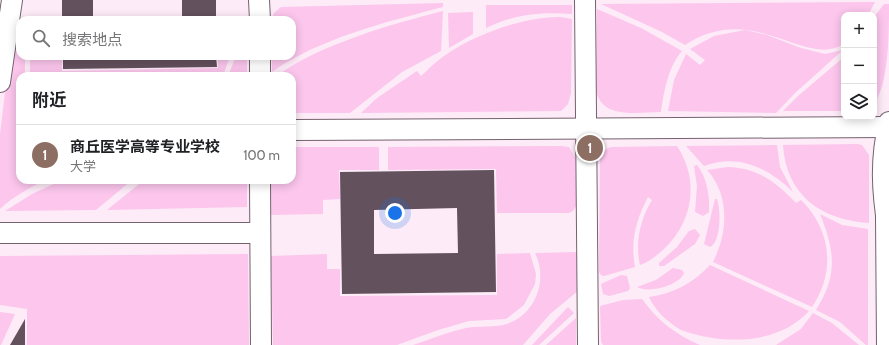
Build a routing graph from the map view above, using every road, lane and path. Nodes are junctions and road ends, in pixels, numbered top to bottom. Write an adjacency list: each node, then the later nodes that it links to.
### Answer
1 (12, 0): 7 (lane)
2 (260, 0): 4 (lane)
3 (585, 0): 9 (lane)
4 (260, 16)
5 (260, 60): 6 (lane)
6 (260, 72)
7 (0, 82)
8 (888, 124): 9 (lane); 12 (lane)
9 (586, 129): 10 (lane); 16 (lane)
10 (296, 130)
11 (260, 184): 14 (lane)
12 (888, 226): 17 (lane)
13 (0, 233): 14 (lane)
14 (260, 233): 15 (lane)
15 (261, 345)
16 (588, 345)
17 (887, 345)

